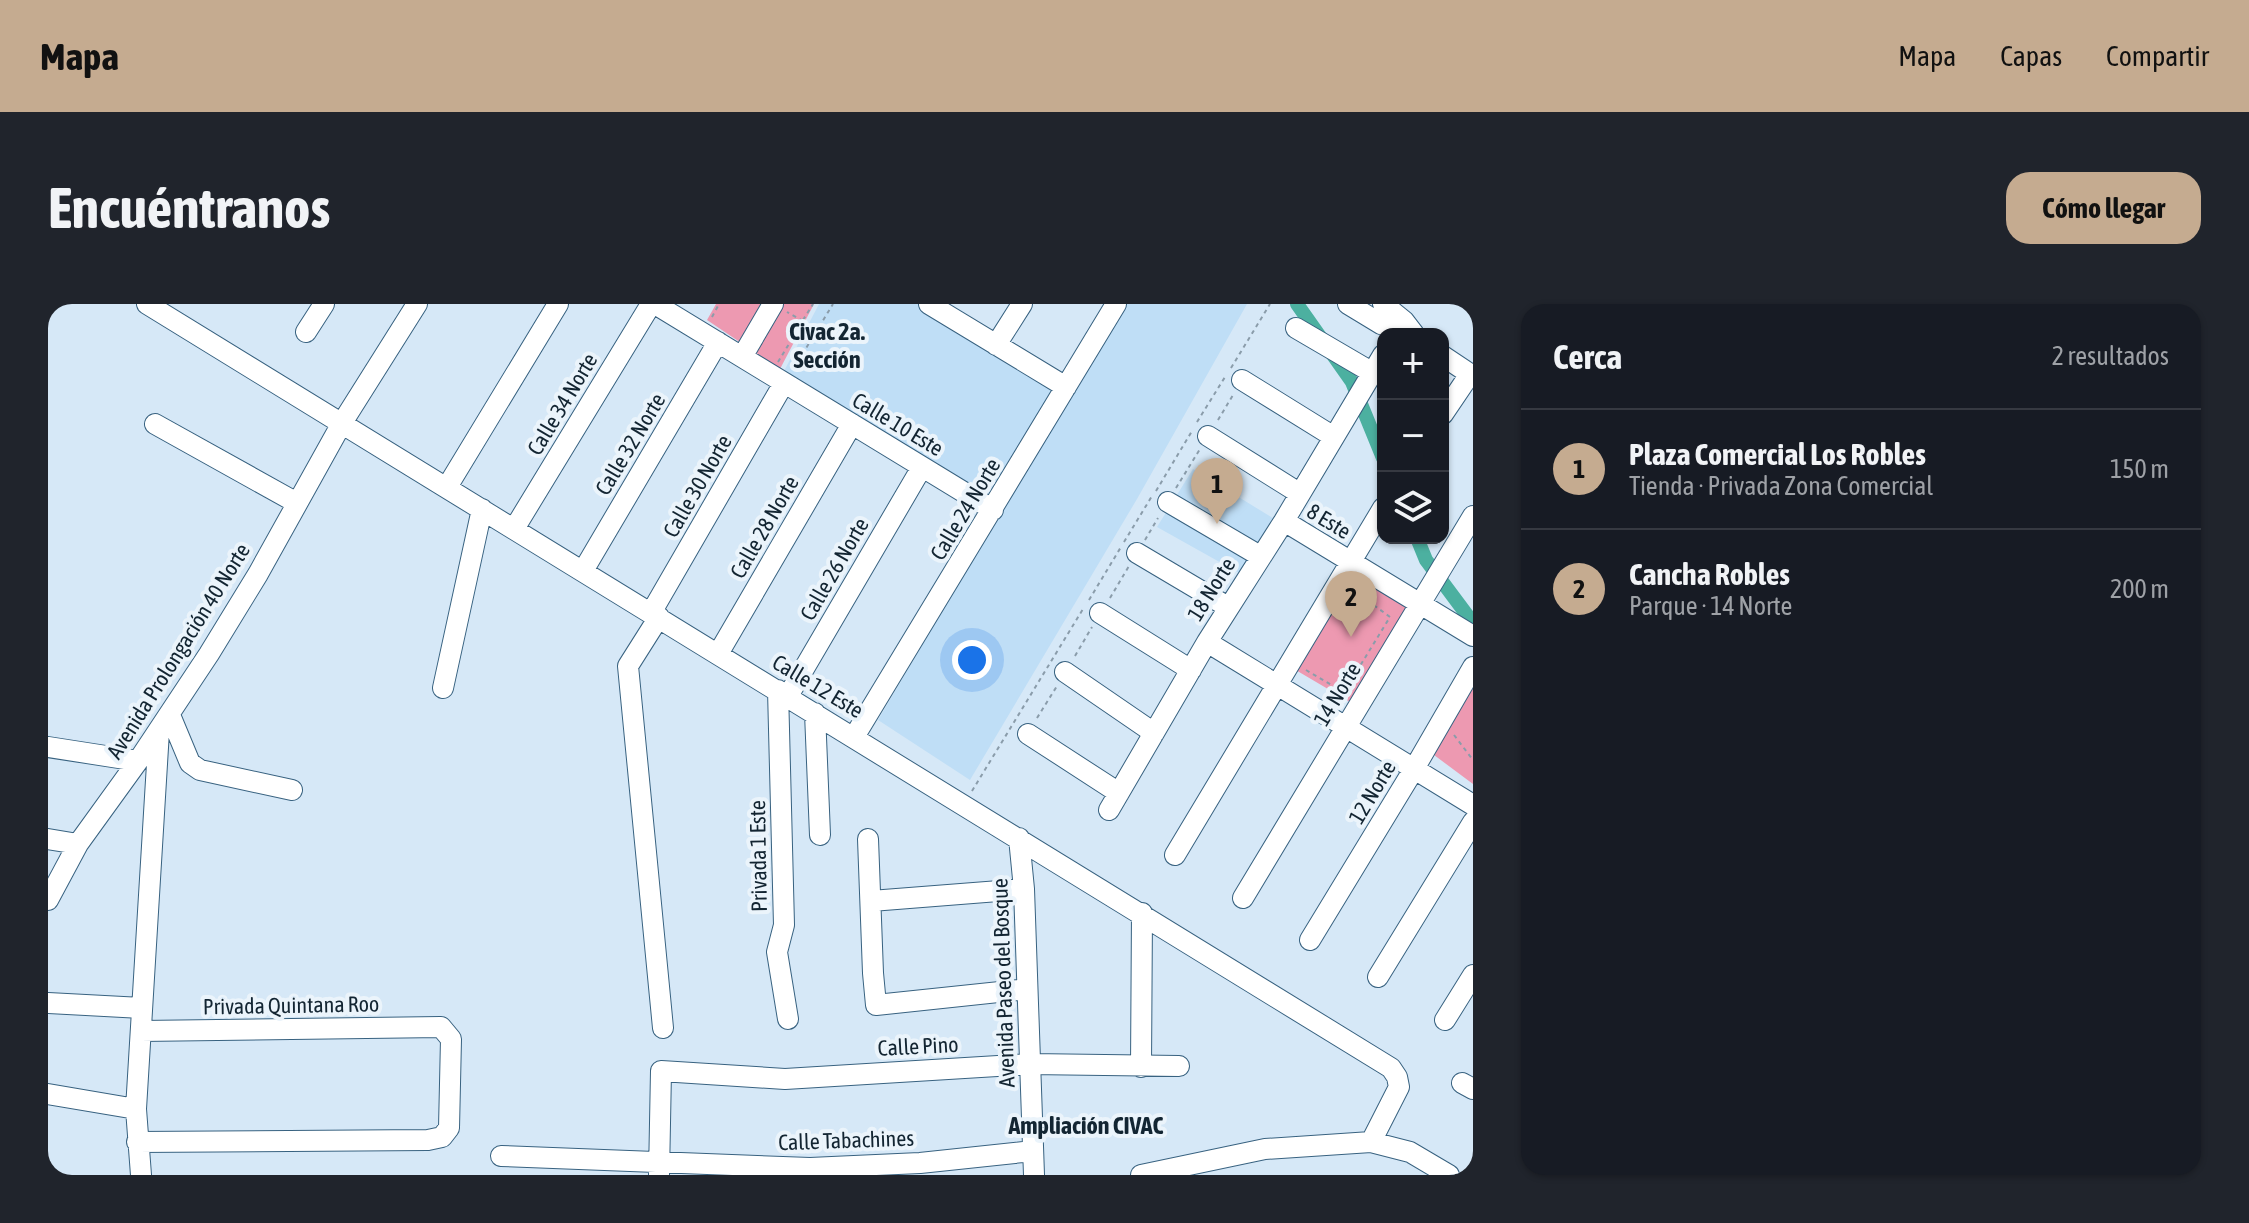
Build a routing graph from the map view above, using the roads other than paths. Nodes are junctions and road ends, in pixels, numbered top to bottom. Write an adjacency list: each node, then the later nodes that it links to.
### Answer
1 (147, 304): 27 (street, Calle 12 Este)
2 (324, 304): 15 (street)
3 (417, 304): 27 (street, Avenida Prolongación 40 Norte)
4 (558, 304): 33 (street)
5 (653, 304): 16 (street, Calle 10 Este); 42 (street, Calle 34 Norte)
6 (1022, 304): 17 (street)
7 (1116, 304): 25 (street, Calle 24 Norte)
8 (1348, 304): 13 (street)
9 (1383, 304): 14 (street)
10 (932, 305): 17 (street)
11 (778, 307): 18 (street)
12 (1296, 328): 20 (street)
13 (1394, 328)
14 (1401, 328)
15 (306, 332)
16 (718, 342): 18 (street, Calle 10 Este); 46 (street, Calle 32 Norte)
17 (996, 345): 25 (street)
18 (742, 357): 23 (street, Calle 10 Este)
19 (1449, 360): 22 (street)
20 (1377, 364)
21 (1377, 366): 31 (street, 18 Norte)
22 (1471, 375): 26 (street)
23 (779, 376): 29 (street, Calle 10 Este); 50 (street, Calle 30 Norte)
24 (1242, 380): 31 (street)
25 (1066, 387): 38 (street, Calle 24 Norte)
26 (1449, 406)
27 (342, 423): 33 (street, Calle 12 Este); 36 (street, Avenida Prolongación 40 Norte)
28 (155, 424): 36 (street)
29 (852, 424): 32 (street, Calle 10 Este); 53 (street, Calle 28 Norte)
30 (1208, 436): 34 (street)
31 (1334, 437): 34 (street, 18 Norte)
32 (922, 467): 38 (street, Calle 10 Este); 59 (street, Calle 26 Norte)
33 (447, 487): 37 (street, Calle 12 Este)
34 (1299, 493): 41 (street, 18 Norte)
35 (1168, 502): 44 (street)
36 (297, 503): 61 (street, Avenida Prolongación 40 Norte)
37 (482, 509): 42 (street, Calle 12 Este); 58 (street)
38 (993, 510): 65 (street, Calle 24 Norte)
39 (1473, 516): 47 (street, 14 Norte)
40 (1377, 518): 45 (street)
41 (1284, 521): 44 (street, 18 Norte); 45 (street, 8 Este)
42 (514, 529): 46 (street, Calle 12 Este)
43 (1137, 553): 48 (street)
44 (1260, 556): 48 (street, 18 Norte)
45 (1352, 562): 47 (street, 8 Este); 57 (street)
46 (583, 571): 50 (street, Calle 12 Este)
47 (1420, 604): 51 (street, 8 Este); 62 (street, 14 Norte)
48 (1228, 607): 52 (street, 18 Norte)
49 (1100, 613): 55 (street)
50 (655, 615): 53 (street, Calle 12 Este); 91 (street, Calle 30 Norte)
51 (1473, 636)
52 (1207, 642): 55 (street, 18 Norte); 57 (street)
53 (718, 654): 59 (street, Calle 12 Este)
54 (1473, 667): 68 (street, 12 Norte)
55 (1191, 670): 63 (street, 18 Norte)
56 (1065, 672): 63 (street)
57 (1278, 685): 62 (street); 77 (street)
58 (443, 688)
59 (783, 693): 60 (street, Calle 12 Este); 89 (street, Privada 1 Este)
60 (815, 713): 65 (street, Calle 12 Este); 72 (street)
61 (164, 723): 67 (street, Avenida Prolongación 40 Norte); 69 (street); 88 (street)
62 (1346, 727): 68 (street); 79 (street, 14 Norte)
63 (1154, 733): 64 (street, 18 Norte)
64 (1028, 734)
65 (854, 737): 73 (street, Calle 12 Este)
66 (48, 747): 67 (street)
67 (138, 761): 76 (street, Avenida Prolongación 40 Norte)
68 (1414, 769): 70 (street); 83 (street, 12 Norte)
69 (292, 790)
70 (1473, 805)
71 (1473, 822): 85 (street)
72 (820, 835)
73 (1019, 838): 78 (street, Avenida Paseo del Bosque); 82 (street, Calle 12 Este)
74 (48, 839): 76 (street)
75 (868, 839): 81 (street)
76 (78, 844): 80 (street, Avenida Prolongación 40 Norte)
77 (1175, 855)
78 (1024, 889): 81 (street); 86 (street, Avenida Paseo del Bosque)
79 (1243, 898)
80 (48, 900)
81 (871, 901): 86 (street)
82 (1142, 913): 95 (street); 99 (street, Calle 12 Este)
83 (1310, 940)
84 (1473, 975): 90 (street)
85 (1378, 977)
86 (1027, 989): 93 (street, Avenida Paseo del Bosque)
87 (48, 1003): 88 (street)
88 (142, 1008): 92 (street)
89 (788, 1019)
90 (1445, 1020)
91 (663, 1028)
92 (141, 1031): 97 (street); 98 (street, Privada Quintana Roo)
93 (1030, 1064): 95 (street, Calle Pino); 100 (street, Avenida Paseo del Bosque); 103 (street, Calle Pino)
94 (1179, 1066): 95 (street, Calle Pino)
95 (1141, 1067)
96 (48, 1094): 97 (street)
97 (136, 1109): 98 (street)
98 (137, 1142): 105 (street)
99 (1371, 1142): 104 (street); 108 (street)
100 (1033, 1151): 103 (street, Calle Tabachines); 106 (street, Avenida Paseo del Bosque)
101 (501, 1156): 102 (street, Calle Tabachines)
102 (552, 1167): 103 (street, Calle Tabachines)
103 (660, 1169)
104 (1198, 1169): 107 (street)
105 (141, 1175)
106 (1034, 1175)
107 (1141, 1175)
108 (1449, 1175)

